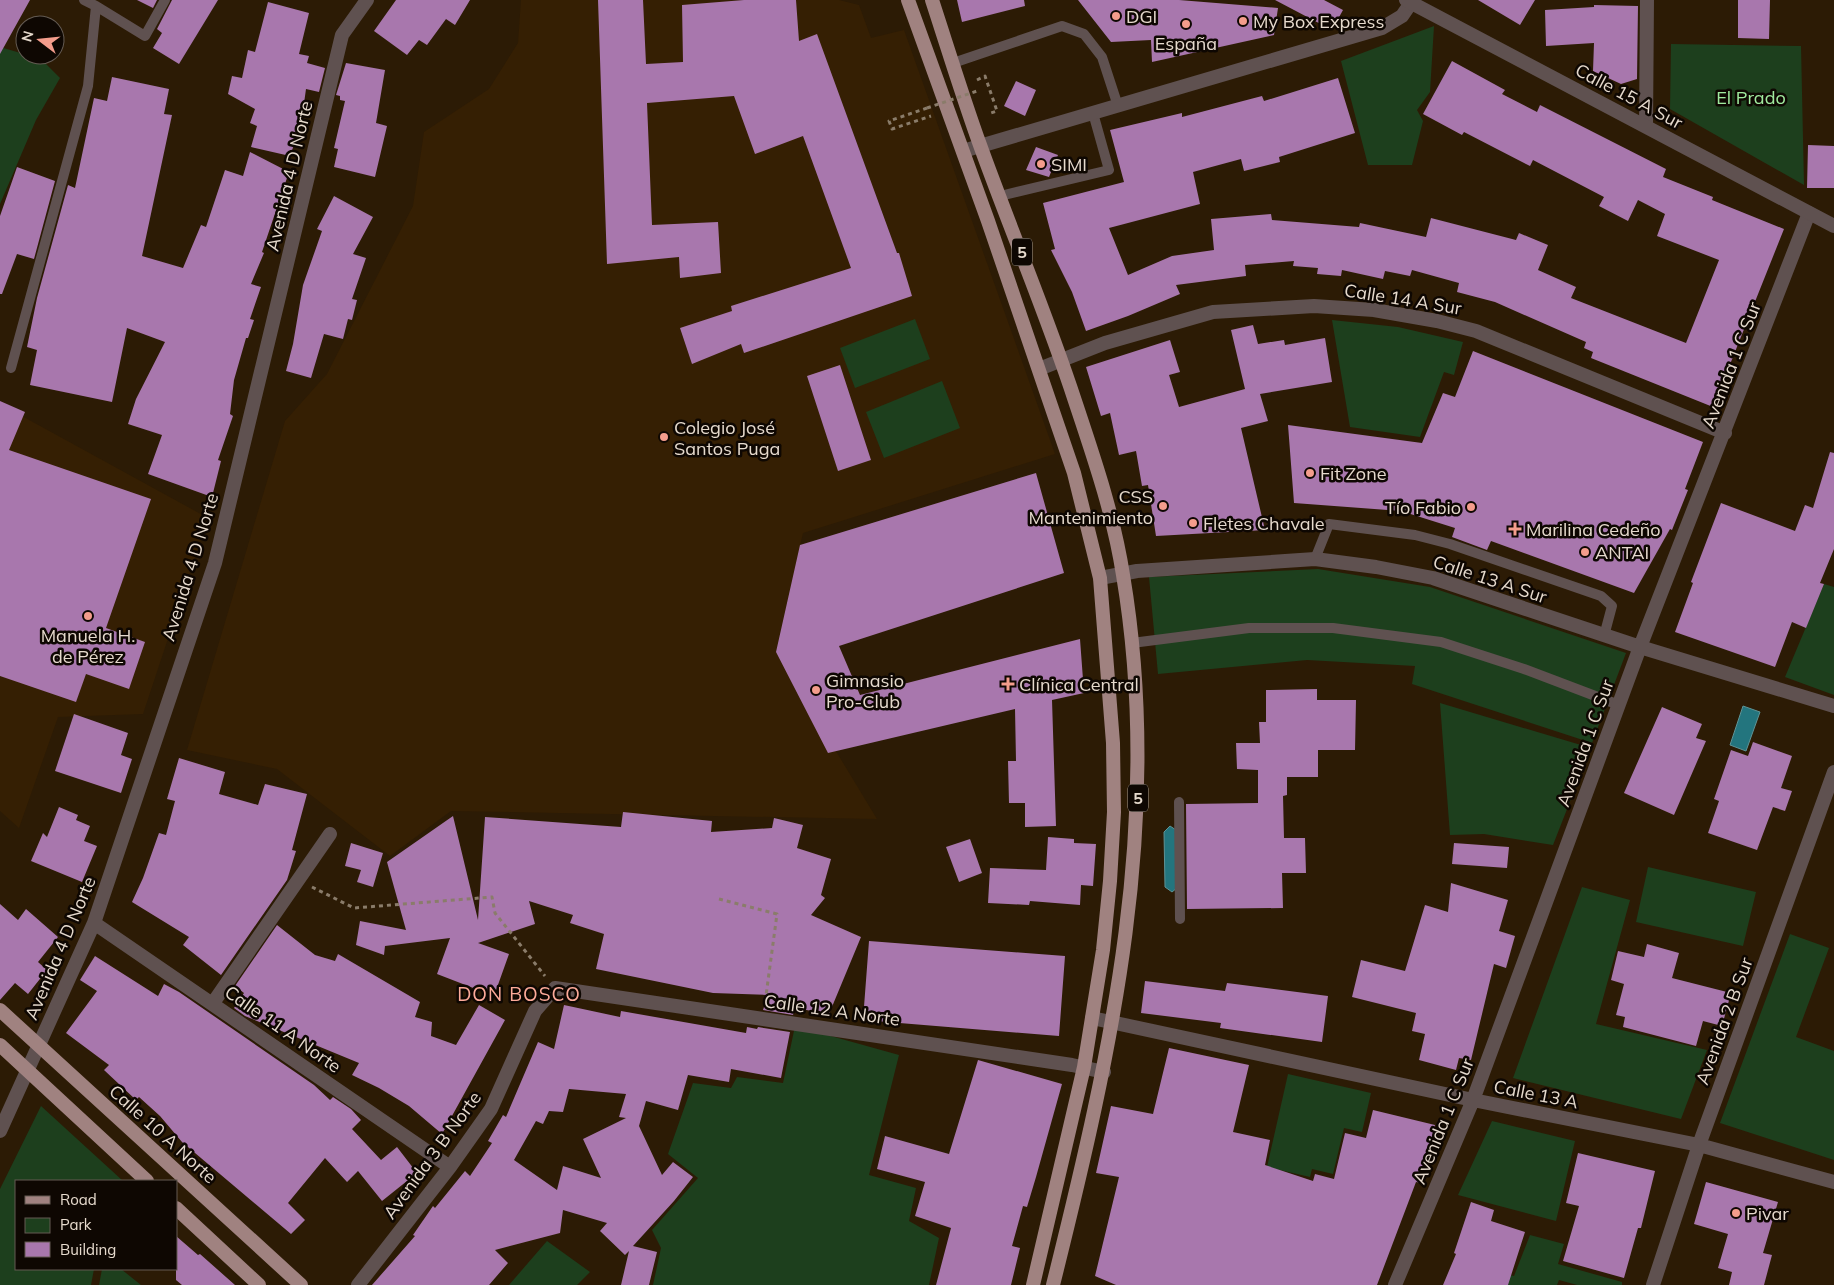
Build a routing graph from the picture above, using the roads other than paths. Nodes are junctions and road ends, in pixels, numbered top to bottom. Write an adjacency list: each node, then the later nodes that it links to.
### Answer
1 (84, 0): 8 (lane)
2 (165, 0): 8 (lane)
3 (367, 0): 34 (street, Avenida 4 D Norte)
4 (908, 0): 14 (main road, 5)
5 (932, 0): 9 (main road, 5)
6 (1647, 0): 12 (street)
7 (1410, 1): 10 (street); 12 (street, Calle 15 A Sur)
8 (96, 6): 19 (lane)
9 (953, 63): 10 (lane); 13 (main road, 5)
10 (1118, 106): 11 (street)
11 (1093, 113): 13 (street); 15 (lane)
12 (1646, 126): 16 (street, Calle 15 A Sur)
13 (980, 146): 14 (street); 15 (main road, 5)
14 (963, 151): 20 (main road, 5)
15 (1000, 196): 18 (main road, 5)
16 (1809, 213): 17 (street, Calle 15 A Sur); 21 (street, Avenida 1 C Sur)
17 (1834, 226)
18 (1062, 360): 20 (street, Calle 14 A Sur); 21 (street, Calle 14 A Sur); 23 (main road, 5)
19 (11, 368)
20 (1039, 369): 24 (main road, 5)
21 (1725, 432): 27 (street, Avenida 1 C Sur)
22 (1315, 559): 23 (street, Calle 13 A Sur); 25 (street, Calle 13 A Sur); 25 (lane)
23 (1123, 573): 24 (street, Calle 13 A Sur); 26 (main road, 5)
24 (1100, 578): 38 (main road, 5)
25 (1604, 636): 27 (street, Calle 13 A Sur)
26 (1132, 643): 28 (lane); 39 (main road, 5)
27 (1640, 647): 28 (street, Avenida 1 C Sur); 29 (street, Calle 13 A Sur)
28 (1619, 705): 45 (street, Avenida 1 C Sur)
29 (1834, 706)
30 (1834, 772): 47 (street, Avenida 2 B Sur)
31 (1179, 802): 33 (lane)
32 (330, 834): 36 (street)
33 (1180, 920)
34 (94, 923): 36 (street, Calle 11 A Norte); 41 (street, Avenida 4 D Norte)
35 (555, 988): 42 (street, Calle 12 A Norte); 48 (street, Avenida 3 B Norte)
36 (212, 1003): 48 (street, Calle 11 A Norte)
37 (0, 1010): 41 (main road, Calle 10 A Norte)
38 (1092, 1018): 39 (street, Calle 13 A); 42 (main road, 5)
39 (1112, 1023): 44 (main road, 5); 45 (street, Calle 13 A)
40 (0, 1045): 43 (main road)
41 (39, 1046): 43 (street, Avenida 4 D Norte); 53 (main road, Calle 10 A Norte)
42 (1084, 1067): 44 (street, Calle 12 A Norte); 55 (main road, 5)
43 (28, 1072): 46 (street, Avenida 4 D Norte); 49 (main road)
44 (1104, 1072): 56 (main road, 5)
45 (1473, 1100): 47 (street, Calle 13 A); 57 (street, Avenida 1 C Sur)
46 (0, 1131)
47 (1699, 1145): 50 (street, Calle 13 A); 58 (street, Avenida 2 B Sur)
48 (450, 1166): 54 (street, Avenida 3 B Norte)
49 (146, 1180)
50 (1834, 1182)
51 (178, 1210): 52 (main road)
52 (259, 1285)
53 (301, 1285)
54 (358, 1285)
55 (1033, 1285)
56 (1053, 1285)
57 (1395, 1285)
58 (1653, 1285)

